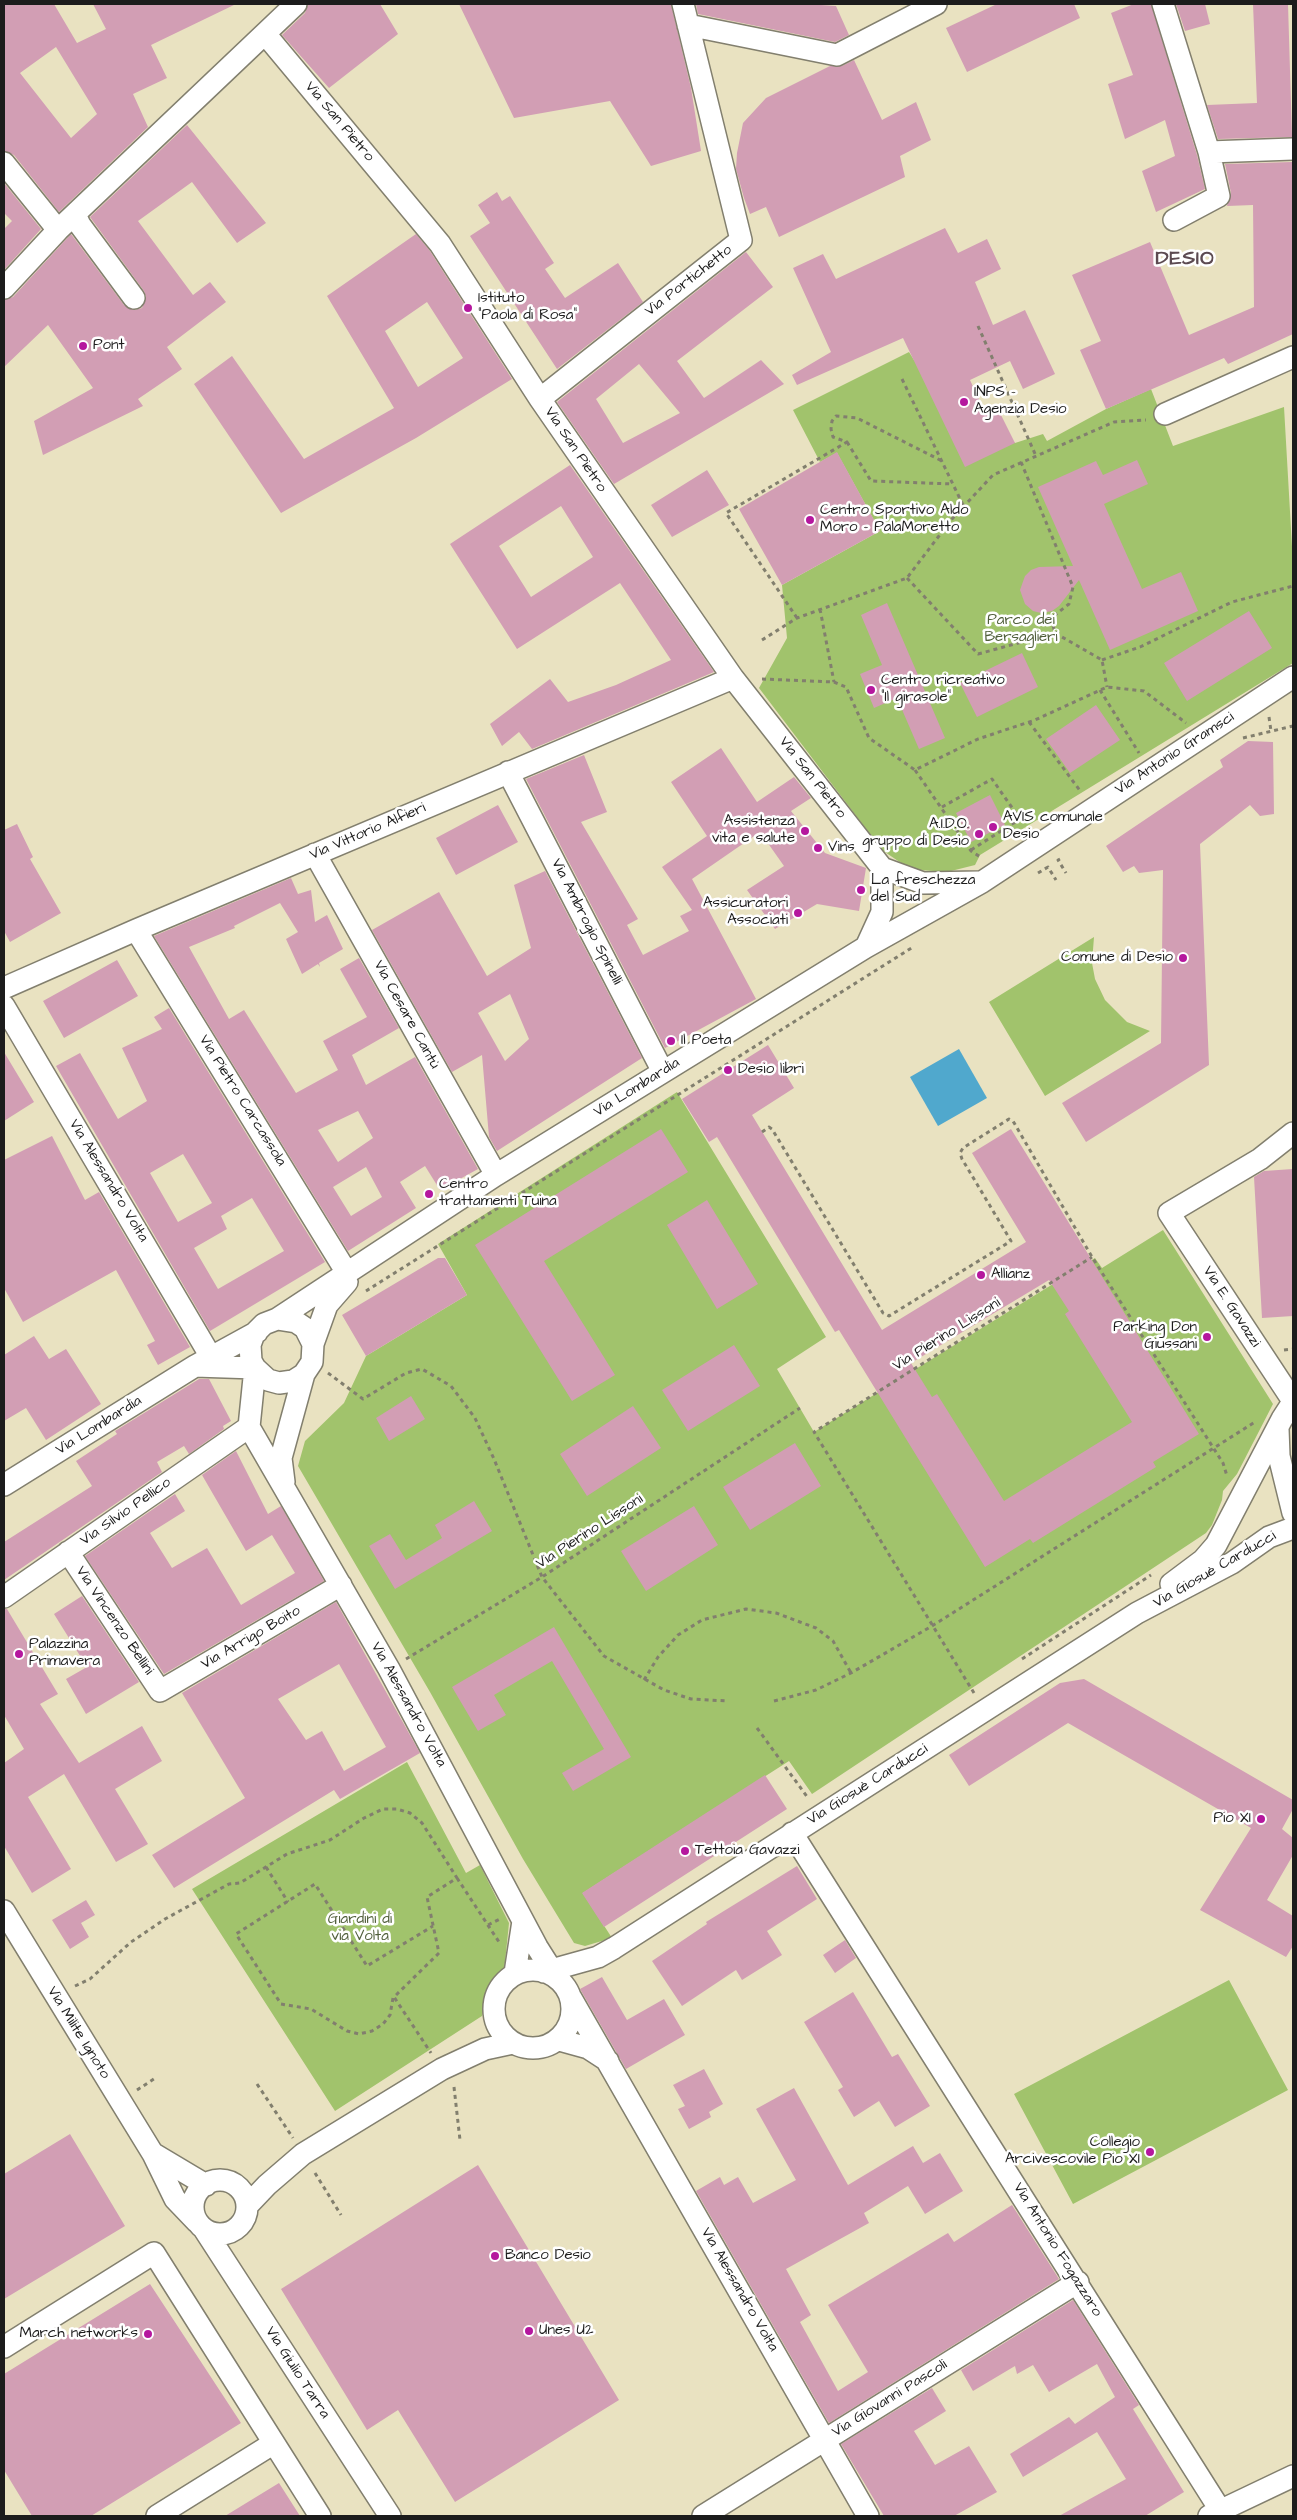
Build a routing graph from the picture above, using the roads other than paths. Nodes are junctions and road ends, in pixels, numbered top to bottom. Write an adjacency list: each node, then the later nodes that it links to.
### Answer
1 (295, 4): 6 (street)
2 (683, 4): 5 (street, Via Portichetto)
3 (936, 4): 5 (street)
4 (1163, 4): 8 (street)
5 (688, 25): 16 (street, Via Portichetto)
6 (266, 34): 10 (street); 16 (street, Via San Pietro)
7 (1293, 149): 8 (street)
8 (1210, 152): 11 (street)
9 (4, 163): 12 (street)
10 (75, 214): 12 (street); 14 (street)
11 (1174, 220)
12 (58, 230): 13 (street)
13 (4, 288)
14 (134, 298)
15 (1293, 357): 17 (street)
16 (540, 399): 19 (street, Via San Pietro)
17 (1165, 414)
18 (1293, 677): 23 (street, Via Antonio Gramsci)
19 (733, 678): 20 (street, Via Vittorio Alfieri); 22 (street, Via San Pietro)
20 (508, 772): 21 (street, Via Vittorio Alfieri); 28 (street, Via Ambrogio Spinelli)
21 (315, 854): 24 (street, Via Vittorio Alfieri); 30 (street, Via Cesare Cantù)
22 (882, 868): 23 (street); 25 (street)
23 (987, 879): 25 (street, Via Lombardia)
24 (136, 930): 26 (street, Via Vittorio Alfieri); 32 (street, Via Pietro Carcassola)
25 (866, 947): 28 (street, Via Lombardia)
26 (4, 988)
27 (4, 1006): 36 (street, Via Alessandro Volta)
28 (664, 1072): 30 (street, Via Lombardia)
29 (1293, 1133): 38 (street, Via E. Gavazzi)
30 (496, 1175): 31 (street, Via Lombardia)
31 (374, 1255): 32 (street, Via Lombardia); 35 (street, Via Lombardia)
32 (347, 1273): 33 (street, Via Lombardia)
33 (277, 1319): 34 (street, Via Lombardia); 35 (street)
34 (257, 1332): 36 (street, Via Lombardia); 37 (street)
35 (310, 1360): 37 (street); 42 (street, Via Alessandro Volta)
36 (203, 1362): 37 (street); 41 (street, Via Lombardia)
37 (255, 1368): 39 (street)
38 (1293, 1402): 40 (street, Via E. Gavazzi)
39 (249, 1427): 42 (street, Via Alessandro Volta); 45 (street, Via Silvio Pellico)
40 (1278, 1428): 43 (street); 48 (street, Via Giosuè Carducci)
41 (4, 1485)
42 (285, 1493): 46 (street, Via Alessandro Volta)
43 (1293, 1513)
44 (1293, 1528): 48 (street, Via Giosuè Carducci)
45 (68, 1552): 47 (street, Via Silvio Pellico); 49 (street, Via Vincenzo Bellini)
46 (341, 1586): 49 (street, Via Arrigo Boito); 52 (street, Via Alessandro Volta)
47 (4, 1597)
48 (1137, 1613): 50 (street, Via Giosuè Carducci)
49 (160, 1690)
50 (792, 1834): 54 (street, Via Giosuè Carducci); 66 (street, Via Antonio Fogazzaro)
51 (4, 1912): 60 (street, Via Milite Ignoto)
52 (523, 1920): 53 (street); 54 (street, Via Alessandro Volta)
53 (515, 1973): 54 (street); 55 (street)
54 (558, 1982): 56 (street); 58 (street, Via Alessandro Volta)
55 (497, 2024): 57 (street); 59 (street)
56 (559, 2040): 57 (street); 58 (street, Via Alessandro Volta)
57 (513, 2043): 59 (street)
58 (610, 2063): 68 (street, Via Alessandro Volta)
59 (442, 2069): 61 (street)
60 (154, 2154): 63 (street, Via Milite Ignoto); 65 (street, Via Milite Ignoto)
61 (298, 2158): 62 (street); 64 (street)
62 (232, 2183): 63 (street); 64 (street)
63 (206, 2184): 65 (street)
64 (247, 2206): 65 (street)
65 (200, 2225): 74 (street, Via Giulio Tarra)
66 (1078, 2282): 68 (street, Via Giovanni Pascoli); 71 (street, Via Antonio Fogazzaro)
67 (4, 2346): 69 (street)
68 (824, 2440): 75 (street, Via Giovanni Pascoli); 76 (street, Via Alessandro Volta)
69 (274, 2443): 72 (street); 73 (street)
70 (1293, 2476): 71 (street)
71 (1218, 2514)
72 (157, 2516)
73 (320, 2516)
74 (390, 2516)
75 (703, 2516)
76 (868, 2516)

